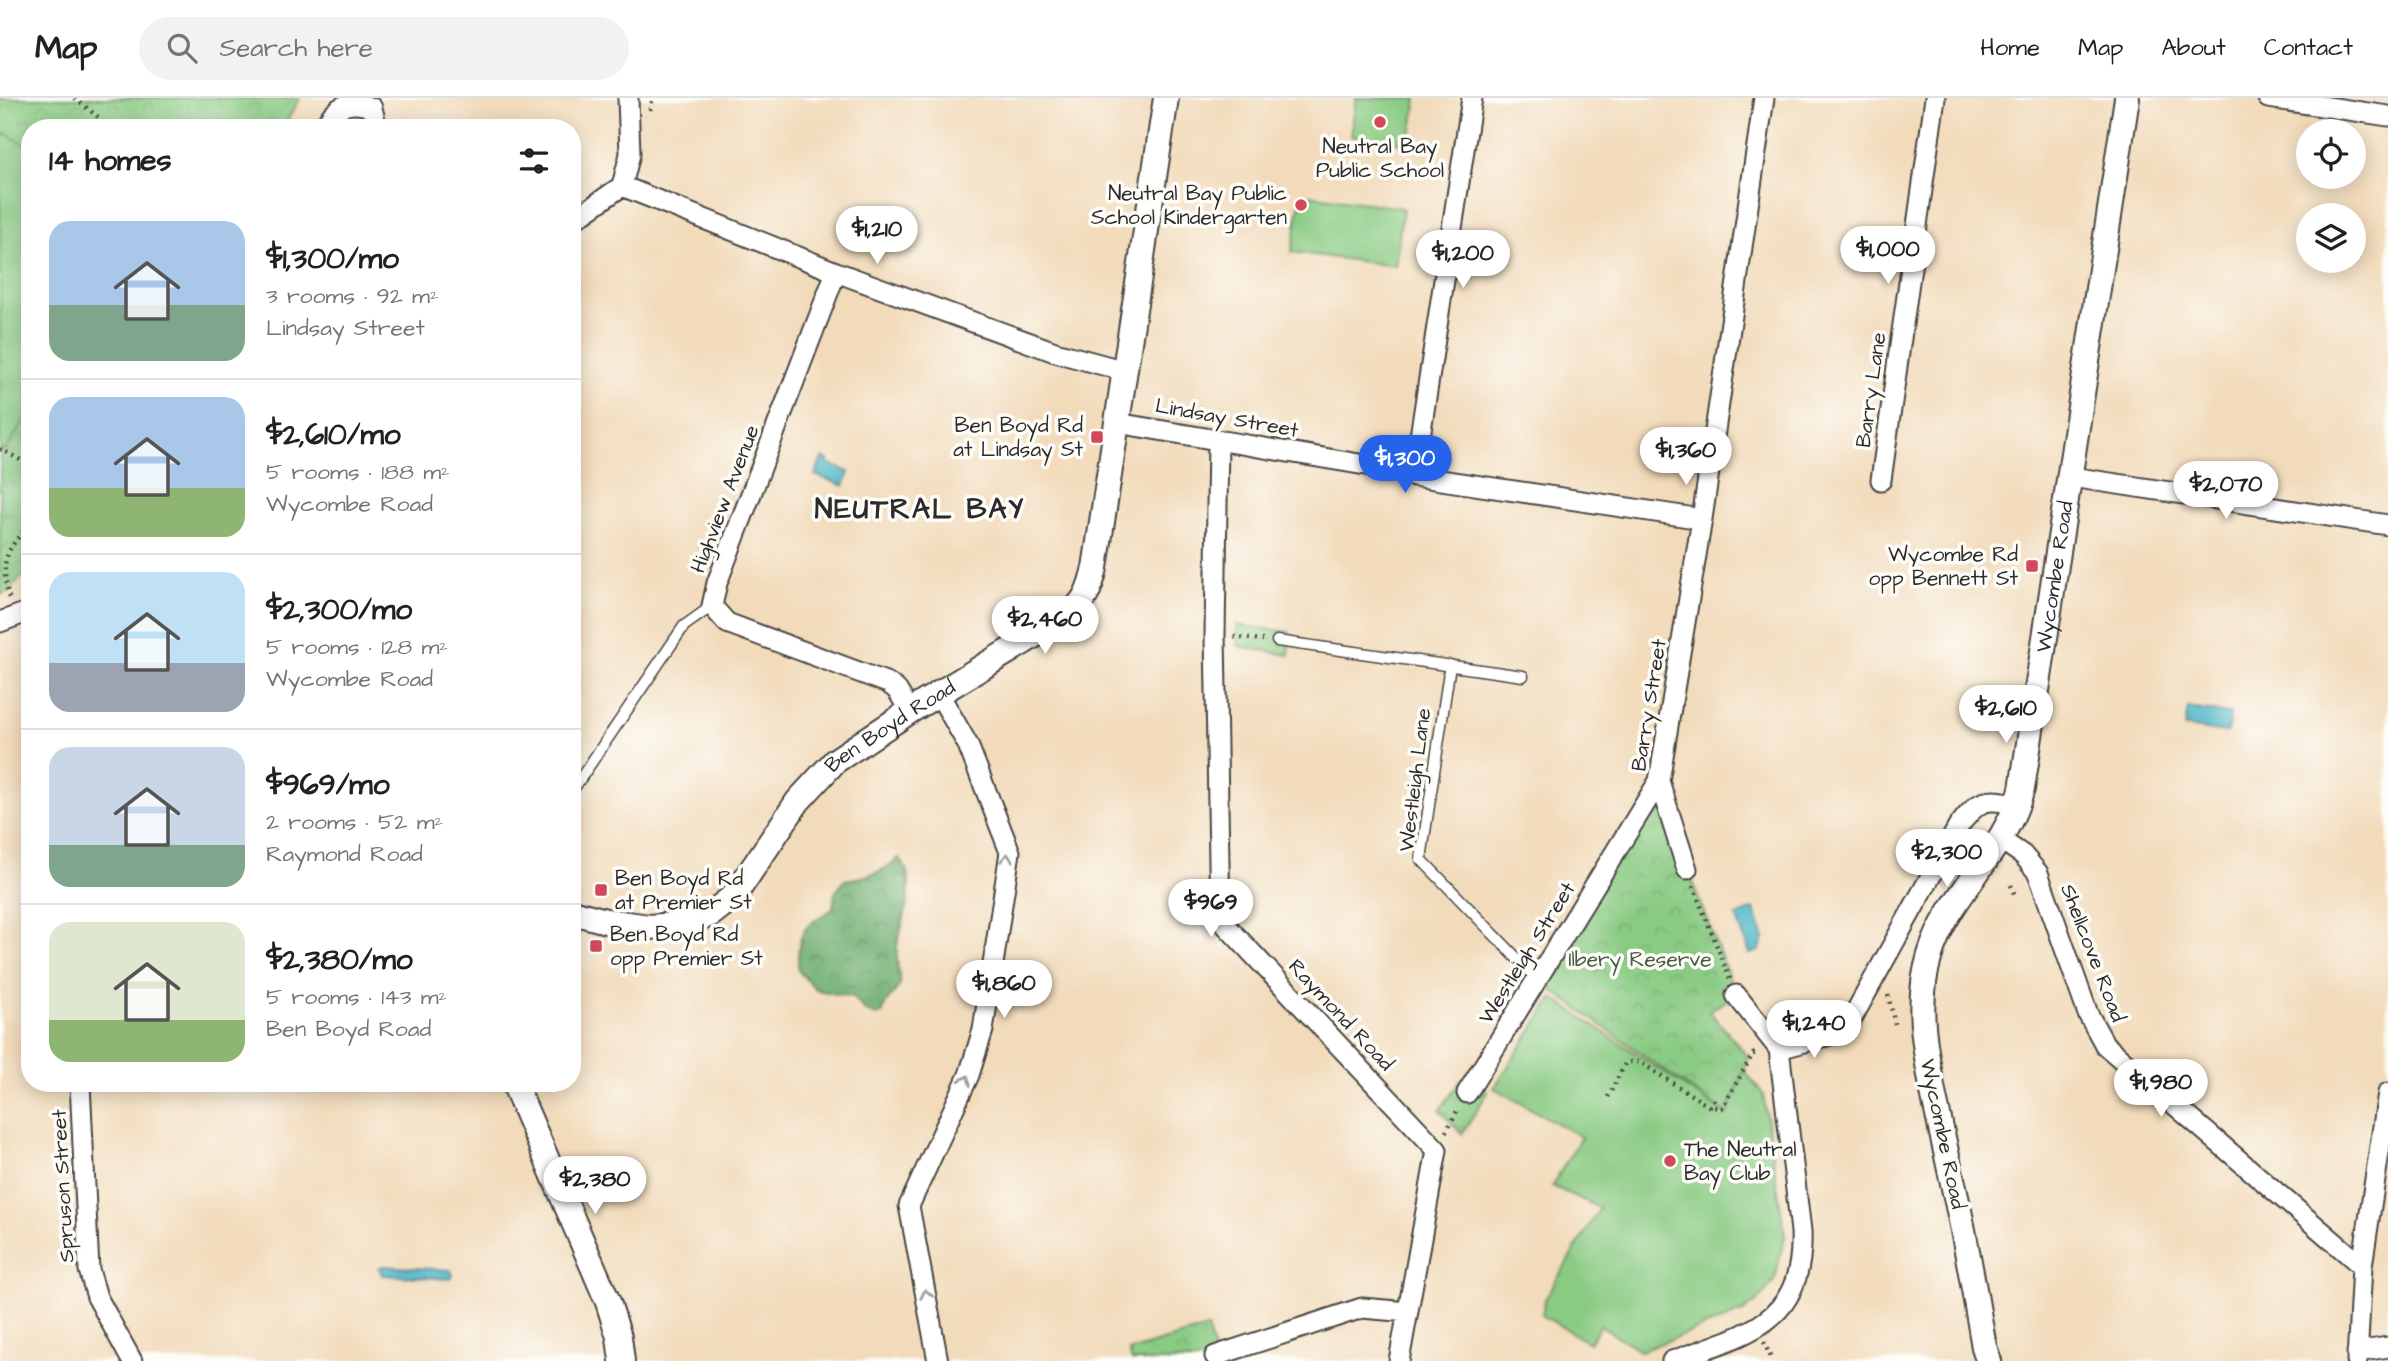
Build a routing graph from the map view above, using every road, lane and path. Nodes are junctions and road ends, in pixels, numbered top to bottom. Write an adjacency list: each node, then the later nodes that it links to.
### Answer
1 (75, 98): 11 (path)
2 (628, 98): 14 (street)
3 (1166, 98): 17 (street, Ben Boyd Road)
4 (1472, 98): 22 (street)
5 (1764, 98): 25 (street, Barry Street)
6 (1936, 98): 24 (street, Barry Lane)
7 (2127, 98): 23 (street, Wycombe Road)
8 (2268, 98): 9 (street)
9 (2326, 102): 10 (street)
10 (2388, 116)
11 (98, 117)
12 (329, 119): 13 (street)
13 (375, 119)
14 (622, 186): 15 (street); 16 (street)
15 (581, 215)
16 (836, 272): 17 (street); 28 (street, Highview Avenue)
17 (1125, 371): 18 (street, Ben Boyd Road)
18 (1117, 423): 19 (street, Lindsay Street); 34 (street, Ben Boyd Road)
19 (1218, 441): 22 (street, Lindsay Street); 30 (street, Raymond Road)
20 (0, 449): 21 (path)
21 (21, 460)
22 (1414, 476): 25 (street, Lindsay Street)
23 (2071, 477): 26 (street); 38 (street, Wycombe Road)
24 (1881, 480)
25 (1702, 519): 37 (street, Barry Street)
26 (2388, 525)
27 (21, 535): 29 (path)
28 (712, 606): 35 (street, Highview Avenue); 36 (lane)
29 (15, 616)
30 (1215, 635): 31 (path); 56 (street, Raymond Road)
31 (1277, 641): 32 (lane)
32 (1450, 665): 33 (lane); 44 (lane, Westleigh Lane)
33 (1523, 677)
34 (939, 694): 35 (street, Ben Boyd Road); 65 (street, one-way to 34)
35 (910, 712): 43 (street, Ben Boyd Road)
36 (581, 778)
37 (1660, 781): 40 (street, Barry Street); 44 (street, Westleigh Street)
38 (2018, 805): 39 (street, Wycombe Road); 48 (street)
39 (2001, 839): 57 (street, Shellcove Road); 69 (street, Wycombe Road)
40 (1687, 869): 46 (path)
41 (2011, 886): 42 (path)
42 (2015, 896)
43 (581, 914)
44 (1538, 980): 51 (street, Westleigh Street)
45 (1888, 994): 47 (path)
46 (1736, 995): 48 (street)
47 (1895, 1024)
48 (1779, 1049): 55 (path); 67 (street)
49 (80, 1092): 63 (street, Spruson Street)
50 (518, 1092): 64 (street)
51 (1467, 1093): 56 (path)
52 (2388, 1093): 57 (street)
53 (1608, 1097): 55 (path)
54 (1715, 1097): 55 (path)
55 (1710, 1107)
56 (1437, 1150): 58 (street)
57 (2362, 1266): 62 (street)
58 (1408, 1312): 61 (street); 66 (street)
59 (1764, 1341): 68 (path)
60 (2388, 1347): 62 (street)
61 (1215, 1356)
62 (2357, 1356)
63 (132, 1361)
64 (622, 1361)
65 (938, 1361)
66 (1399, 1361)
67 (1672, 1361)
68 (1772, 1361)
69 (1989, 1361)

